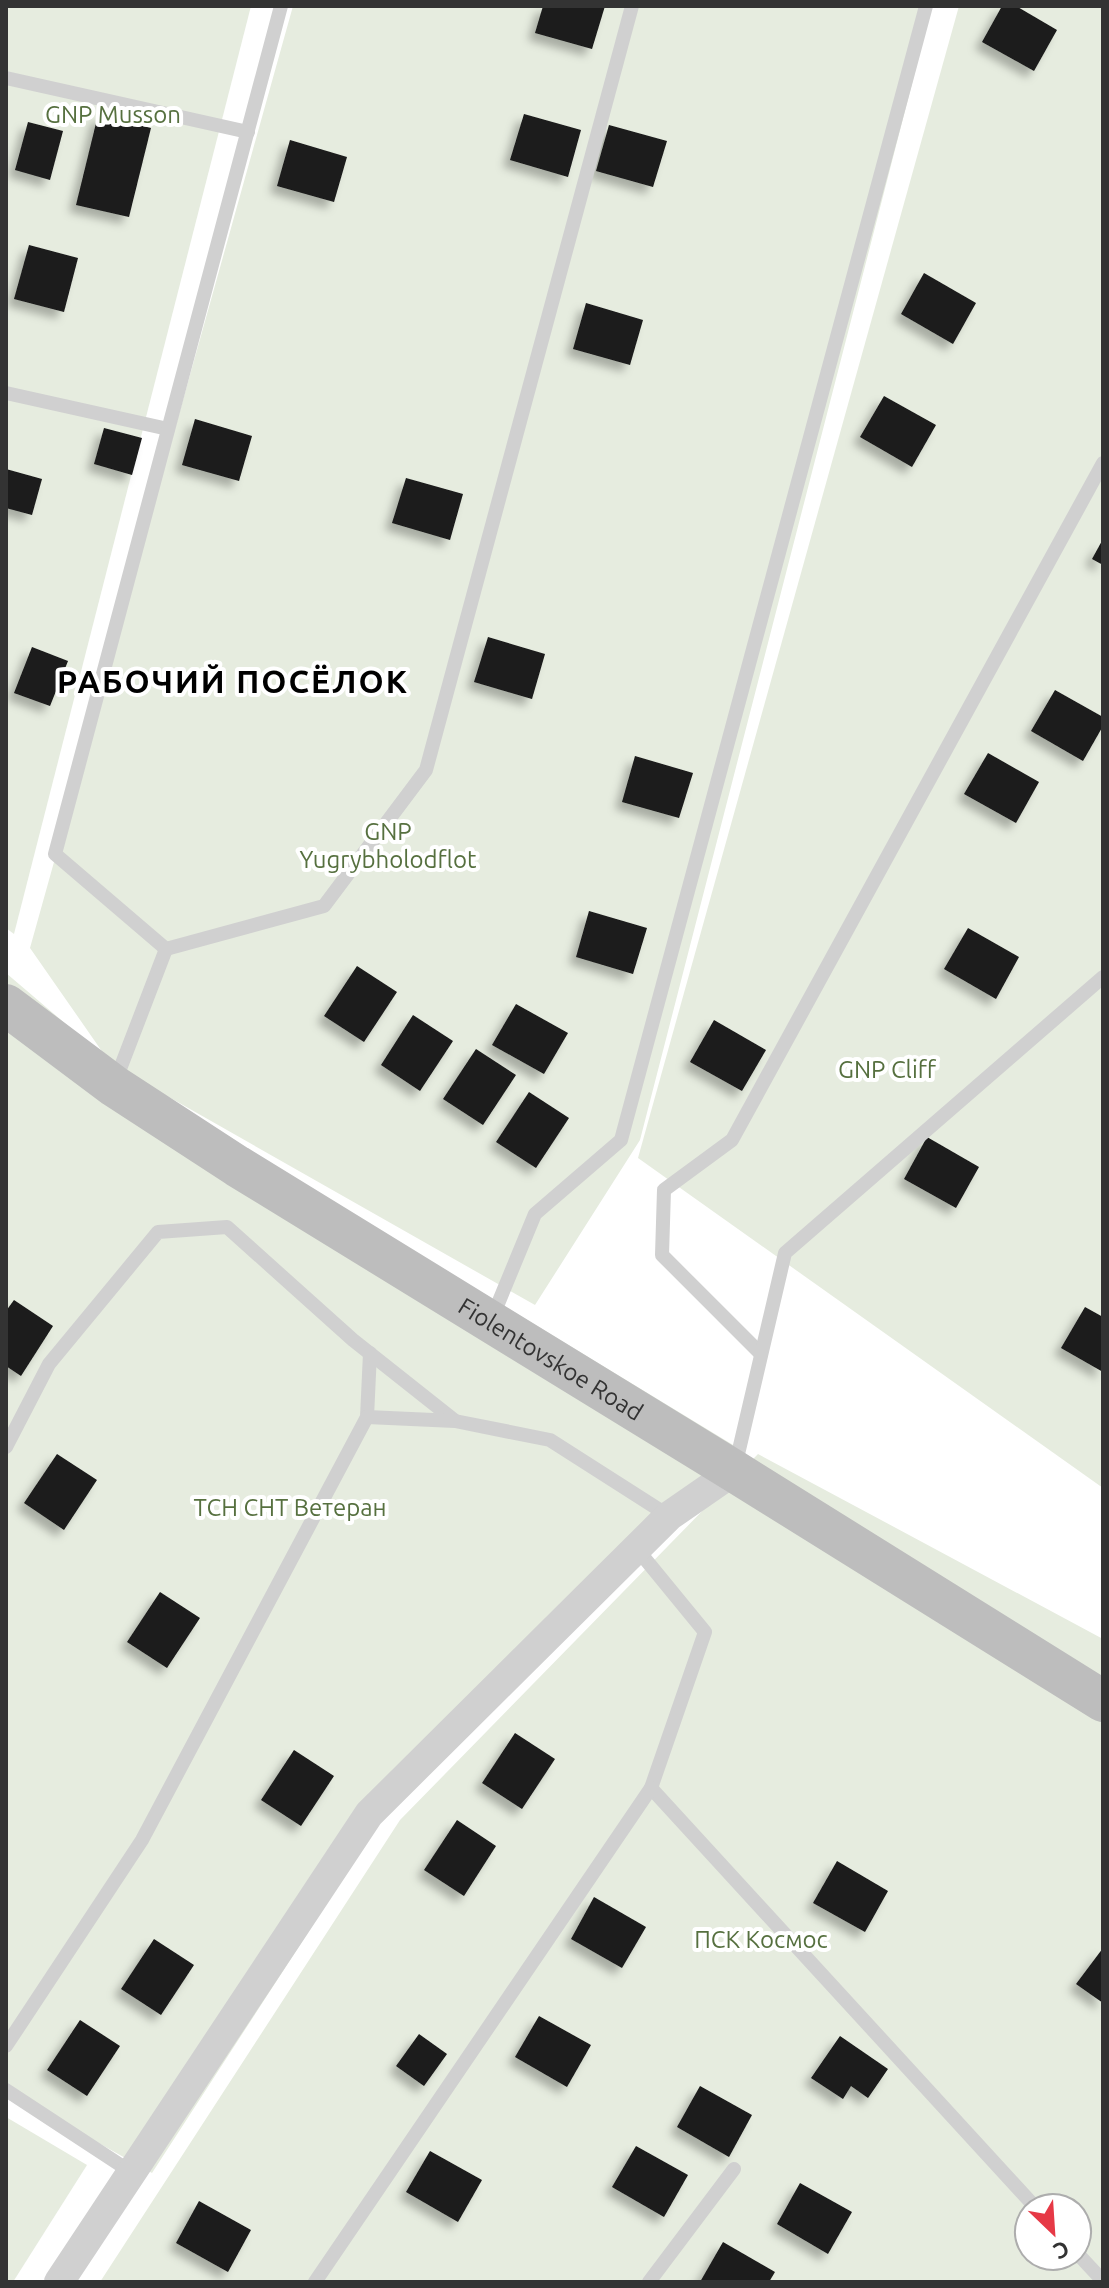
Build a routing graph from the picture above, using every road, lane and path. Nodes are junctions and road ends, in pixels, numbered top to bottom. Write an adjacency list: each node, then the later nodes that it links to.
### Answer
1 (281, 6): 5 (lane)
2 (632, 6): 9 (lane)
3 (926, 6): 13 (lane)
4 (6, 78): 5 (lane)
5 (248, 132): 7 (lane)
6 (6, 393): 7 (lane)
7 (168, 429): 9 (lane)
8 (1103, 463): 15 (lane)
9 (166, 949): 12 (lane)
10 (1103, 977): 15 (lane)
11 (6, 1005): 12 (main road, Fiolentovskoe Road)
12 (114, 1086): 19 (main road, Fiolentovskoe Road)
13 (495, 1311)
14 (370, 1353): 16 (lane); 17 (lane); 18 (lane)
15 (761, 1354): 19 (lane)
16 (367, 1417): 17 (lane); 24 (lane)
17 (455, 1421): 20 (lane)
18 (6, 1447)
19 (734, 1471): 20 (street); 22 (main road, Fiolentovskoe Road)
20 (669, 1516): 21 (street)
21 (637, 1549): 23 (lane); 27 (street)
22 (1103, 1701)
23 (651, 1788): 28 (lane); 30 (lane)
24 (6, 2046)
25 (6, 2090): 27 (lane)
26 (734, 2169): 31 (lane)
27 (131, 2172): 29 (street)
28 (1021, 2192)
29 (59, 2282)
30 (315, 2282)
31 (649, 2282)

